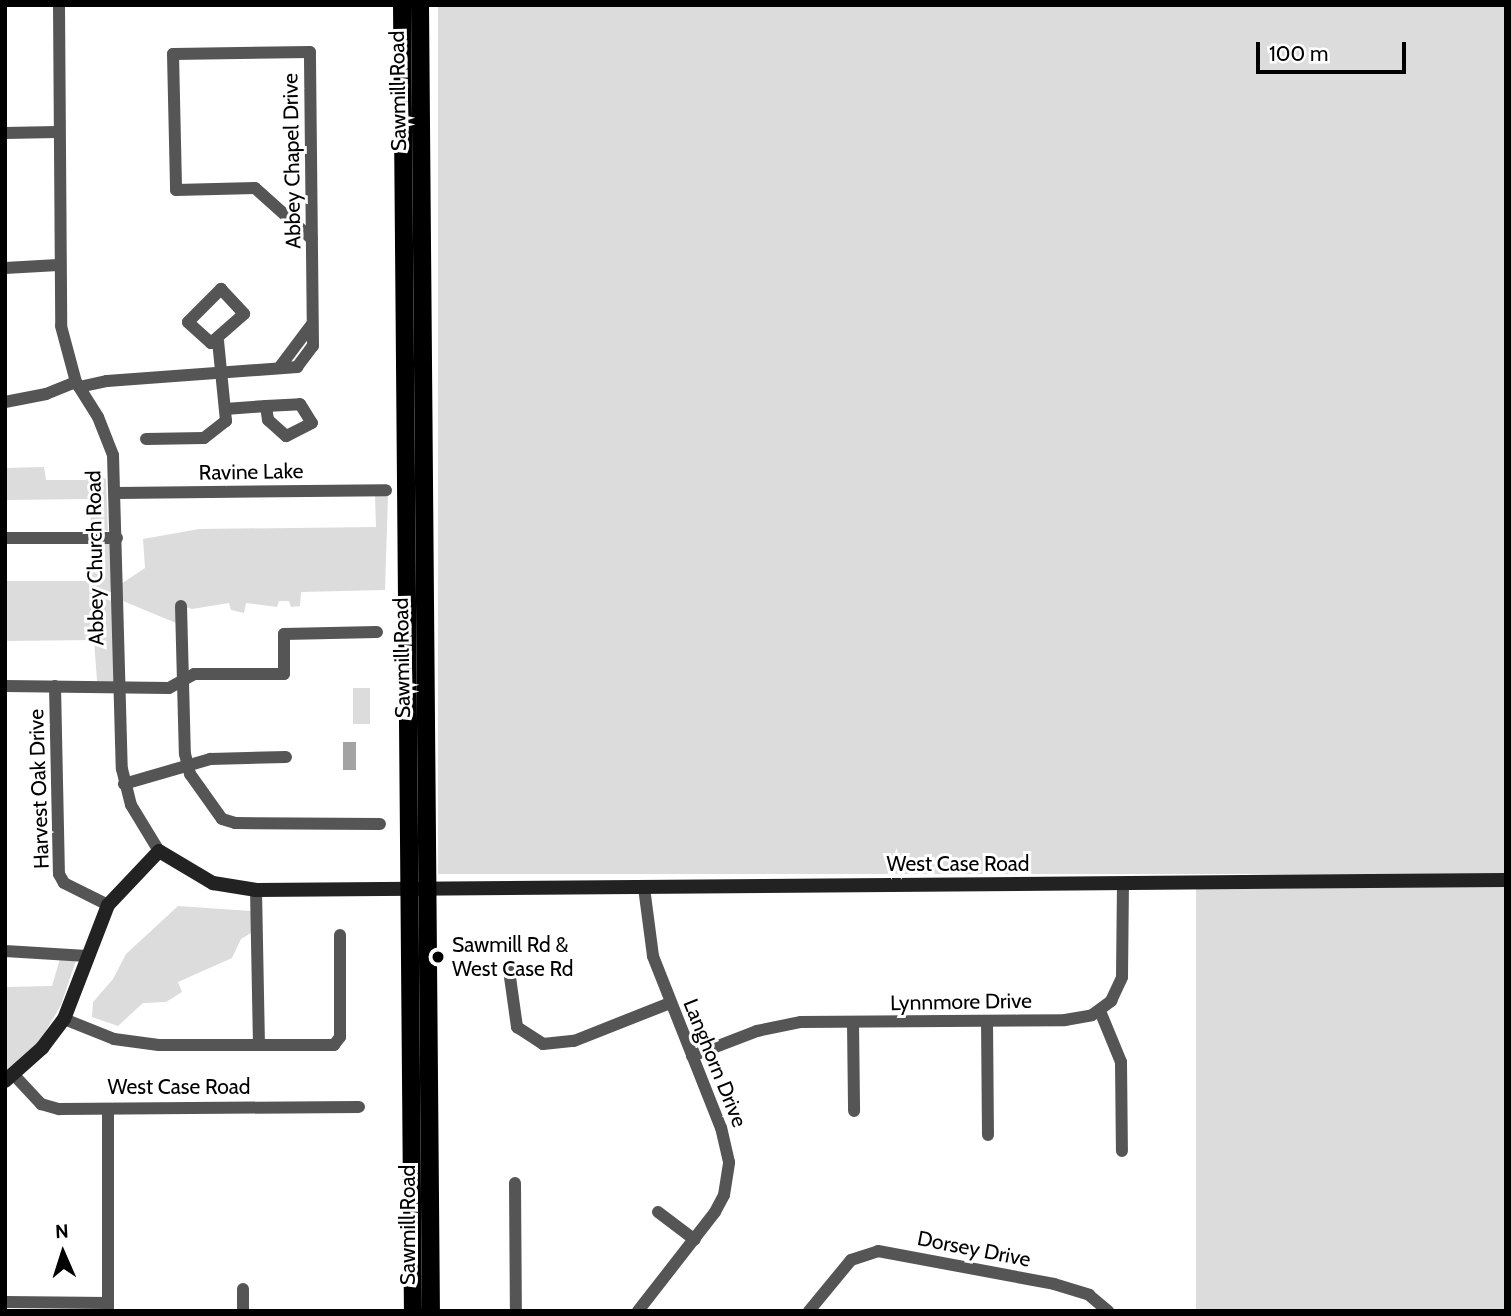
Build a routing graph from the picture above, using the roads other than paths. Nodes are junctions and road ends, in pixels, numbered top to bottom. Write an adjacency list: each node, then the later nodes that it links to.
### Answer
1 (59, 5): 4 (street, Abbey Church Road)
2 (402, 5): 35 (main road, Sawmill Road)
3 (420, 5): 35 (main road, Sawmill Road)
4 (57, 132): 5 (street); 7 (street, Abbey Church Road)
5 (5, 133)
6 (312, 239): 6 (street, Abbey Chapel Drive); 10 (street, Abbey Chapel Drive)
7 (58, 265): 8 (street); 11 (street, Abbey Church Road)
8 (5, 268)
9 (218, 341): 9 (street); 10 (street)
10 (223, 373): 11 (street, Abbey Chapel Drive); 14 (street)
11 (77, 385): 12 (street, Abbey Chapel Drive); 17 (street, Abbey Church Road)
12 (5, 402)
13 (267, 406): 14 (street)
14 (225, 409): 15 (street)
15 (146, 439)
16 (386, 490): 17 (street, Ravine Lake)
17 (117, 493): 19 (street, Abbey Church Road)
18 (5, 538): 19 (street)
19 (117, 538): 25 (street, Abbey Church Road)
20 (181, 606): 22 (street)
21 (377, 632): 22 (street)
22 (183, 679): 25 (street); 27 (street)
23 (5, 686): 24 (street)
24 (55, 687): 25 (street); 36 (street, Harvest Oak Drive)
25 (119, 688): 28 (street, Abbey Church Road)
26 (286, 757): 27 (street)
27 (187, 763): 28 (street); 29 (street)
28 (124, 784): 30 (street, Abbey Church Road)
29 (380, 824)
30 (159, 850): 34 (main road, Abbey Church Road); 36 (main road, West Case Road)
31 (1506, 880): 32 (main road, West Case Road)
32 (1123, 884): 33 (main road, West Case Road); 42 (street)
33 (643, 888): 35 (main road, West Case Road); 41 (street, Langhorn Drive)
34 (256, 890): 35 (main road, Abbey Church Road); 46 (street)
35 (419, 890): 61 (main road, Sawmill Road); 62 (main road, Sawmill Road)
36 (108, 905): 39 (main road, West Case Road)
37 (340, 935): 46 (street)
38 (5, 951): 39 (street)
39 (87, 956): 43 (main road, West Case Road)
40 (509, 970): 41 (street)
41 (670, 1003): 47 (street, Langhorn Drive)
42 (1100, 1011): 44 (street, Lynnmore Drive); 53 (street)
43 (64, 1019): 46 (street); 48 (main road, West Case Road)
44 (987, 1021): 45 (street, Lynnmore Drive); 52 (street)
45 (853, 1023): 47 (street, Lynnmore Drive); 51 (street)
46 (260, 1044)
47 (692, 1056): 56 (street, Langhorn Drive)
48 (9, 1078): 50 (street, West Case Road)
49 (359, 1107): 50 (street, West Case Road)
50 (108, 1109): 59 (street)
51 (855, 1111)
52 (988, 1135)
53 (1122, 1151)
54 (516, 1184): 63 (street)
55 (658, 1212): 56 (street)
56 (695, 1240): 64 (street, Langhorn Drive)
57 (243, 1289): 60 (street)
58 (5, 1302): 59 (street)
59 (108, 1307)
60 (243, 1311)
61 (413, 1311)
62 (431, 1311)
63 (516, 1311)
64 (638, 1311)
65 (809, 1311): 66 (street, Dorsey Drive)
66 (1108, 1311)

